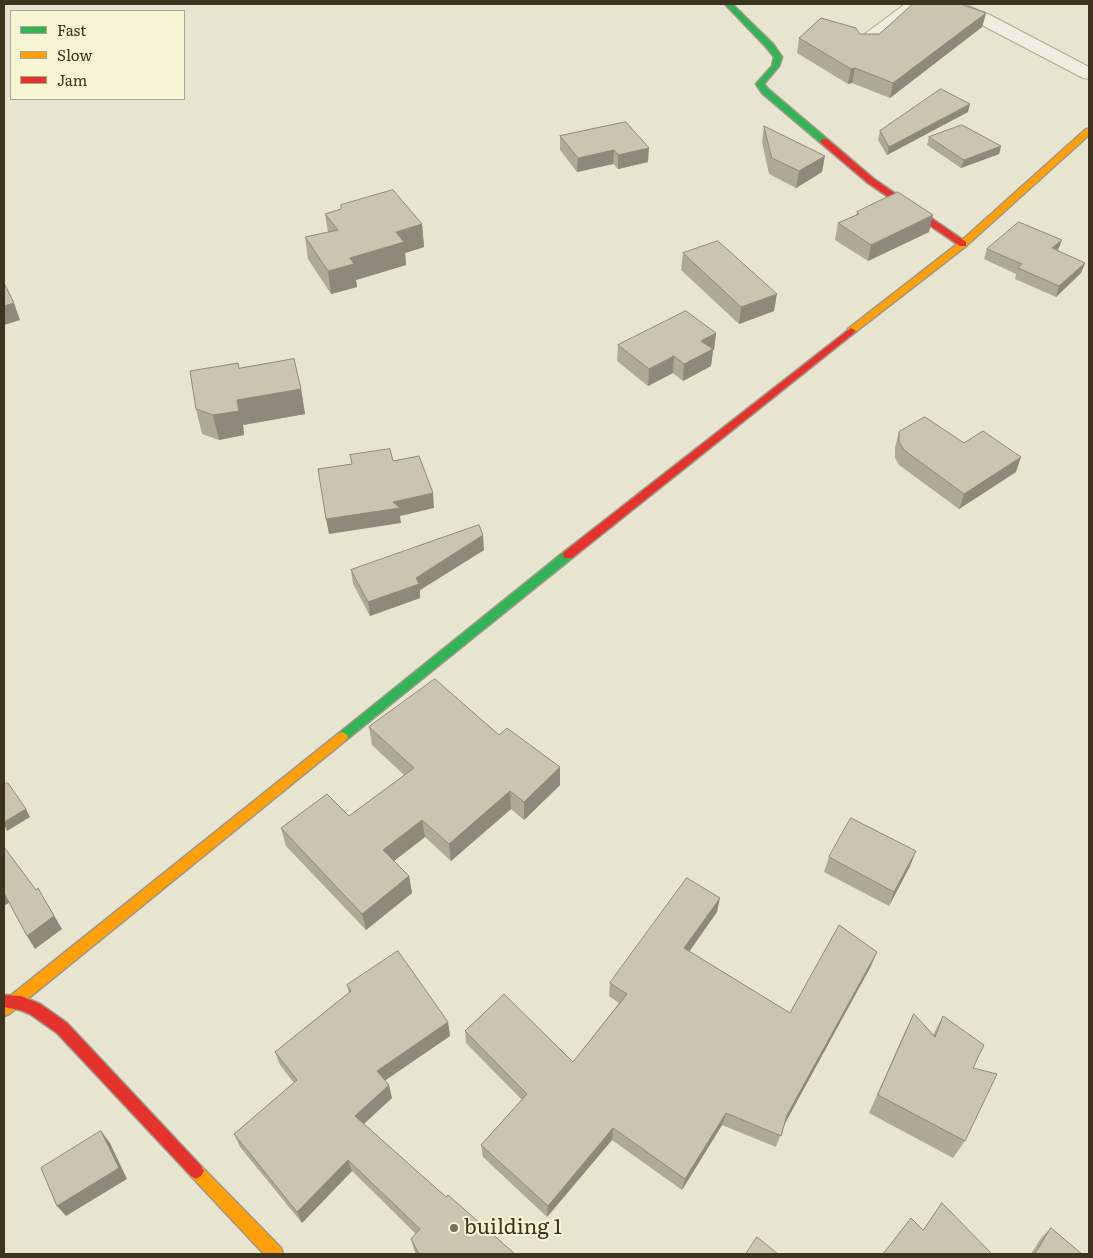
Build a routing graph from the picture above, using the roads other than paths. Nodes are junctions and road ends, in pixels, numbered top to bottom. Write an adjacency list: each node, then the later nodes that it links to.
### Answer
1 (915, 4): 4 (street)
2 (950, 4): 5 (street)
3 (734, 6): 7 (street)
4 (864, 43)
5 (1089, 74)
6 (1089, 131): 7 (street)
7 (963, 244): 8 (street)
8 (9, 1001): 9 (street); 10 (street)
9 (4, 1009)
10 (274, 1254)

